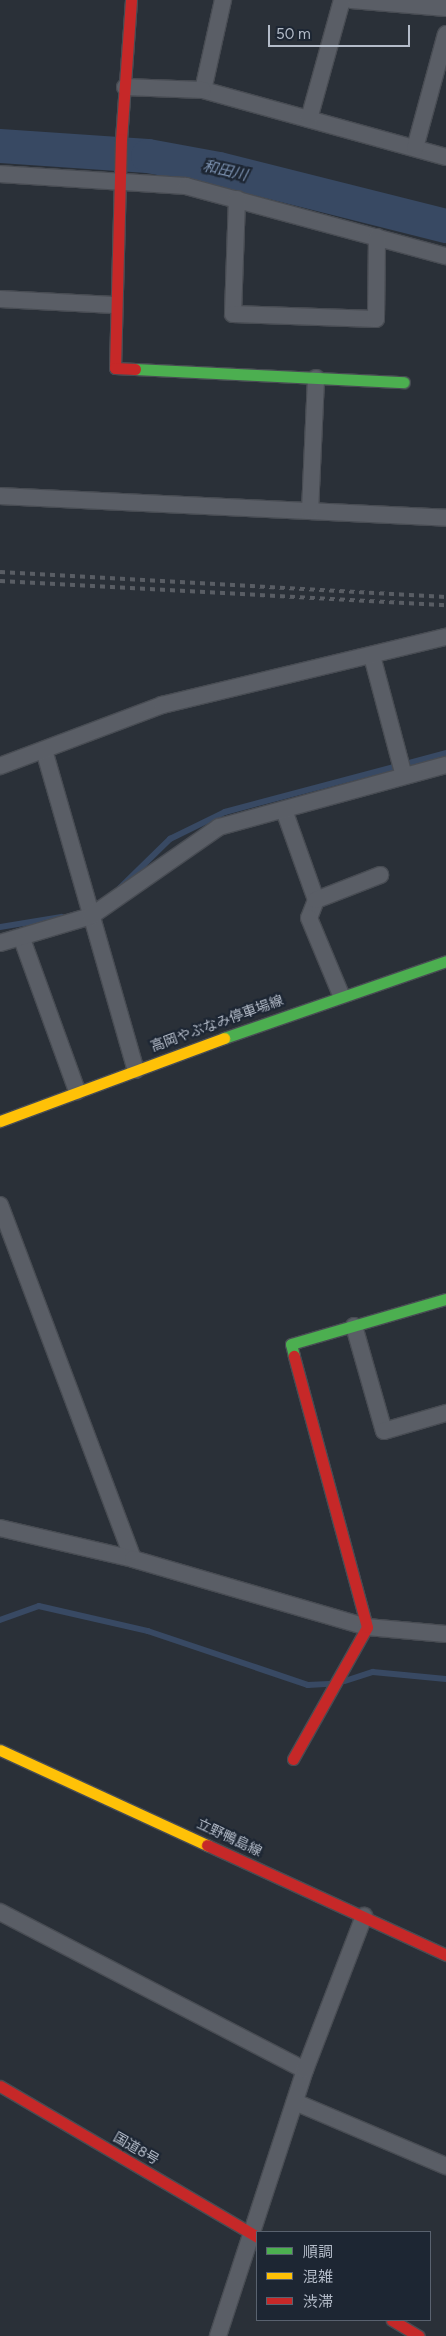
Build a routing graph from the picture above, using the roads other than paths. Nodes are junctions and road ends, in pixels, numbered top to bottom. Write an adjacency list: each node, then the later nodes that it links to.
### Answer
1 (131, 0): 7 (main road)
2 (223, 0): 8 (street)
3 (342, 0): 9 (street)
4 (351, 0): 5 (street)
5 (446, 8)
6 (446, 34): 10 (street)
7 (125, 86): 8 (street); 13 (main road)
8 (203, 90): 9 (street)
9 (309, 119): 10 (street)
10 (415, 148): 11 (street)
11 (446, 157)
12 (0, 174): 13 (street)
13 (121, 174): 14 (street); 18 (main road)
14 (237, 198): 15 (street); 15 (street)
15 (377, 237): 16 (street)
16 (446, 256)
17 (0, 299): 18 (street)
18 (114, 305): 19 (main road)
19 (316, 378): 20 (main road); 22 (street)
20 (404, 382)
21 (0, 496): 22 (street)
22 (310, 511): 23 (street)
23 (446, 518)
24 (446, 637): 25 (street)
25 (372, 656): 26 (street); 29 (street)
26 (44, 750): 28 (street); 33 (street)
27 (446, 765): 29 (street)
28 (0, 766)
29 (404, 776): 30 (street)
30 (284, 810): 32 (street); 33 (street)
31 (380, 875): 32 (street)
32 (316, 900): 37 (street)
33 (91, 916): 34 (street); 38 (street)
34 (22, 939): 35 (street); 39 (street)
35 (0, 943)
36 (446, 961): 37 (main road, 高岡やぶなみ停車場線)
37 (341, 995): 38 (main road, 高岡やぶなみ停車場線)
38 (136, 1070): 39 (main road, 高岡やぶなみ停車場線)
39 (77, 1091): 40 (main road, 高岡やぶなみ停車場線)
40 (0, 1121)
41 (0, 1205): 46 (street)
42 (446, 1299): 43 (main road)
43 (354, 1326): 44 (street); 47 (main road)
44 (446, 1413)
45 (0, 1528): 46 (street)
46 (132, 1559): 47 (street)
47 (368, 1627): 48 (street); 50 (main road)
48 (446, 1634)
49 (0, 1750): 52 (main road, 立野鴨島線)
50 (293, 1759)
51 (0, 1912): 54 (street)
52 (364, 1916): 53 (main road, 立野鴨島線); 54 (street)
53 (446, 1955)
54 (305, 2070): 56 (street)
55 (0, 2086): 58 (main road, 国道8号)
56 (295, 2102): 57 (street); 58 (street)
57 (446, 2166)
58 (254, 2235): 60 (street)
59 (394, 2321): 61 (main road)
60 (218, 2336)
61 (419, 2336)

